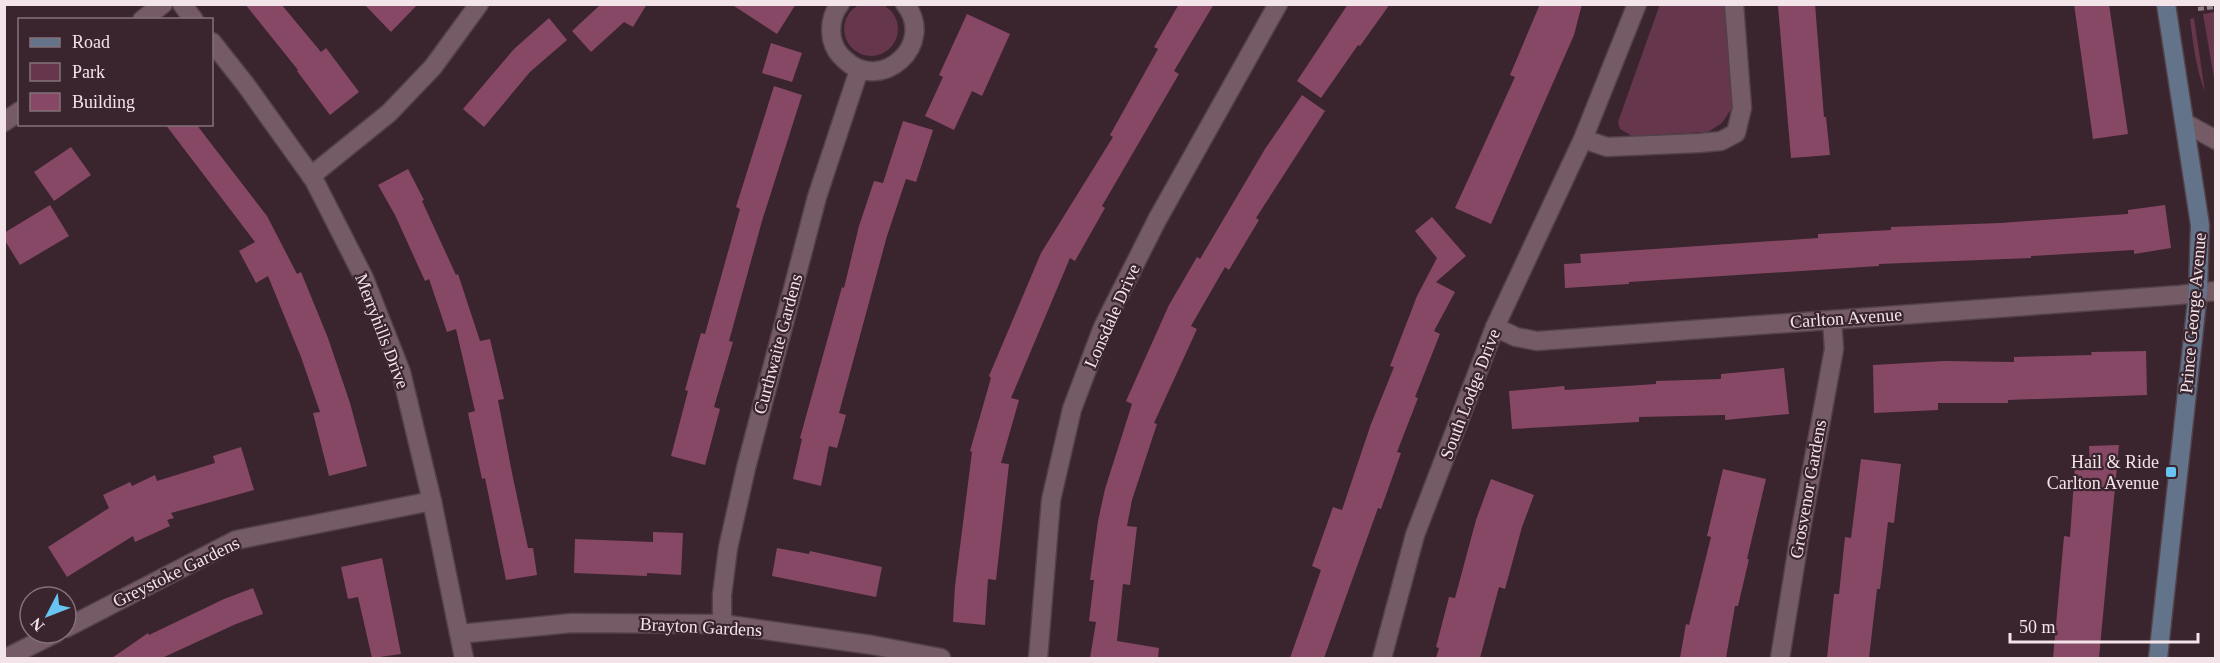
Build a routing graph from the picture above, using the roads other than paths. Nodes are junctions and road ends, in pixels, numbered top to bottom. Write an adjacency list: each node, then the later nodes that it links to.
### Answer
1 (163, 4): 10 (street)
2 (182, 4): 11 (street)
3 (479, 4): 19 (street)
4 (840, 4): 13 (street)
5 (905, 4): 13 (street)
6 (1278, 4): 31 (street, Lonsdale Drive)
7 (1637, 4): 17 (street, South Lodge Drive)
8 (1734, 4): 17 (street)
9 (2166, 4): 16 (street, Prince George Avenue)
10 (145, 18)
11 (192, 18)
12 (213, 43): 19 (street, Merryhills Drive)
13 (859, 70): 25 (street, Curthwaite Gardens)
14 (18, 112): 15 (street)
15 (4, 122)
16 (2185, 123): 18 (street); 20 (street, Prince George Avenue)
17 (1583, 139): 22 (street, South Lodge Drive)
18 (2216, 140)
19 (311, 176): 23 (street, Merryhills Drive)
20 (2207, 291): 21 (street, Carlton Avenue); 34 (street, Prince George Avenue)
21 (1832, 320): 22 (street, Carlton Avenue); 33 (street, Grosvenor Gardens)
22 (1495, 327): 32 (street, South Lodge Drive)
23 (432, 501): 24 (street, Greystoke Gardens); 26 (street, Merryhills Drive)
24 (78, 622)
25 (723, 624): 26 (street, Brayton Gardens); 30 (street, Brayton Gardens)
26 (459, 634): 29 (street, Merryhills Drive)
27 (32, 645): 28 (street)
28 (6, 658)
29 (464, 658)
30 (941, 658)
31 (1038, 658)
32 (1382, 658)
33 (1780, 658)
34 (2158, 658)

